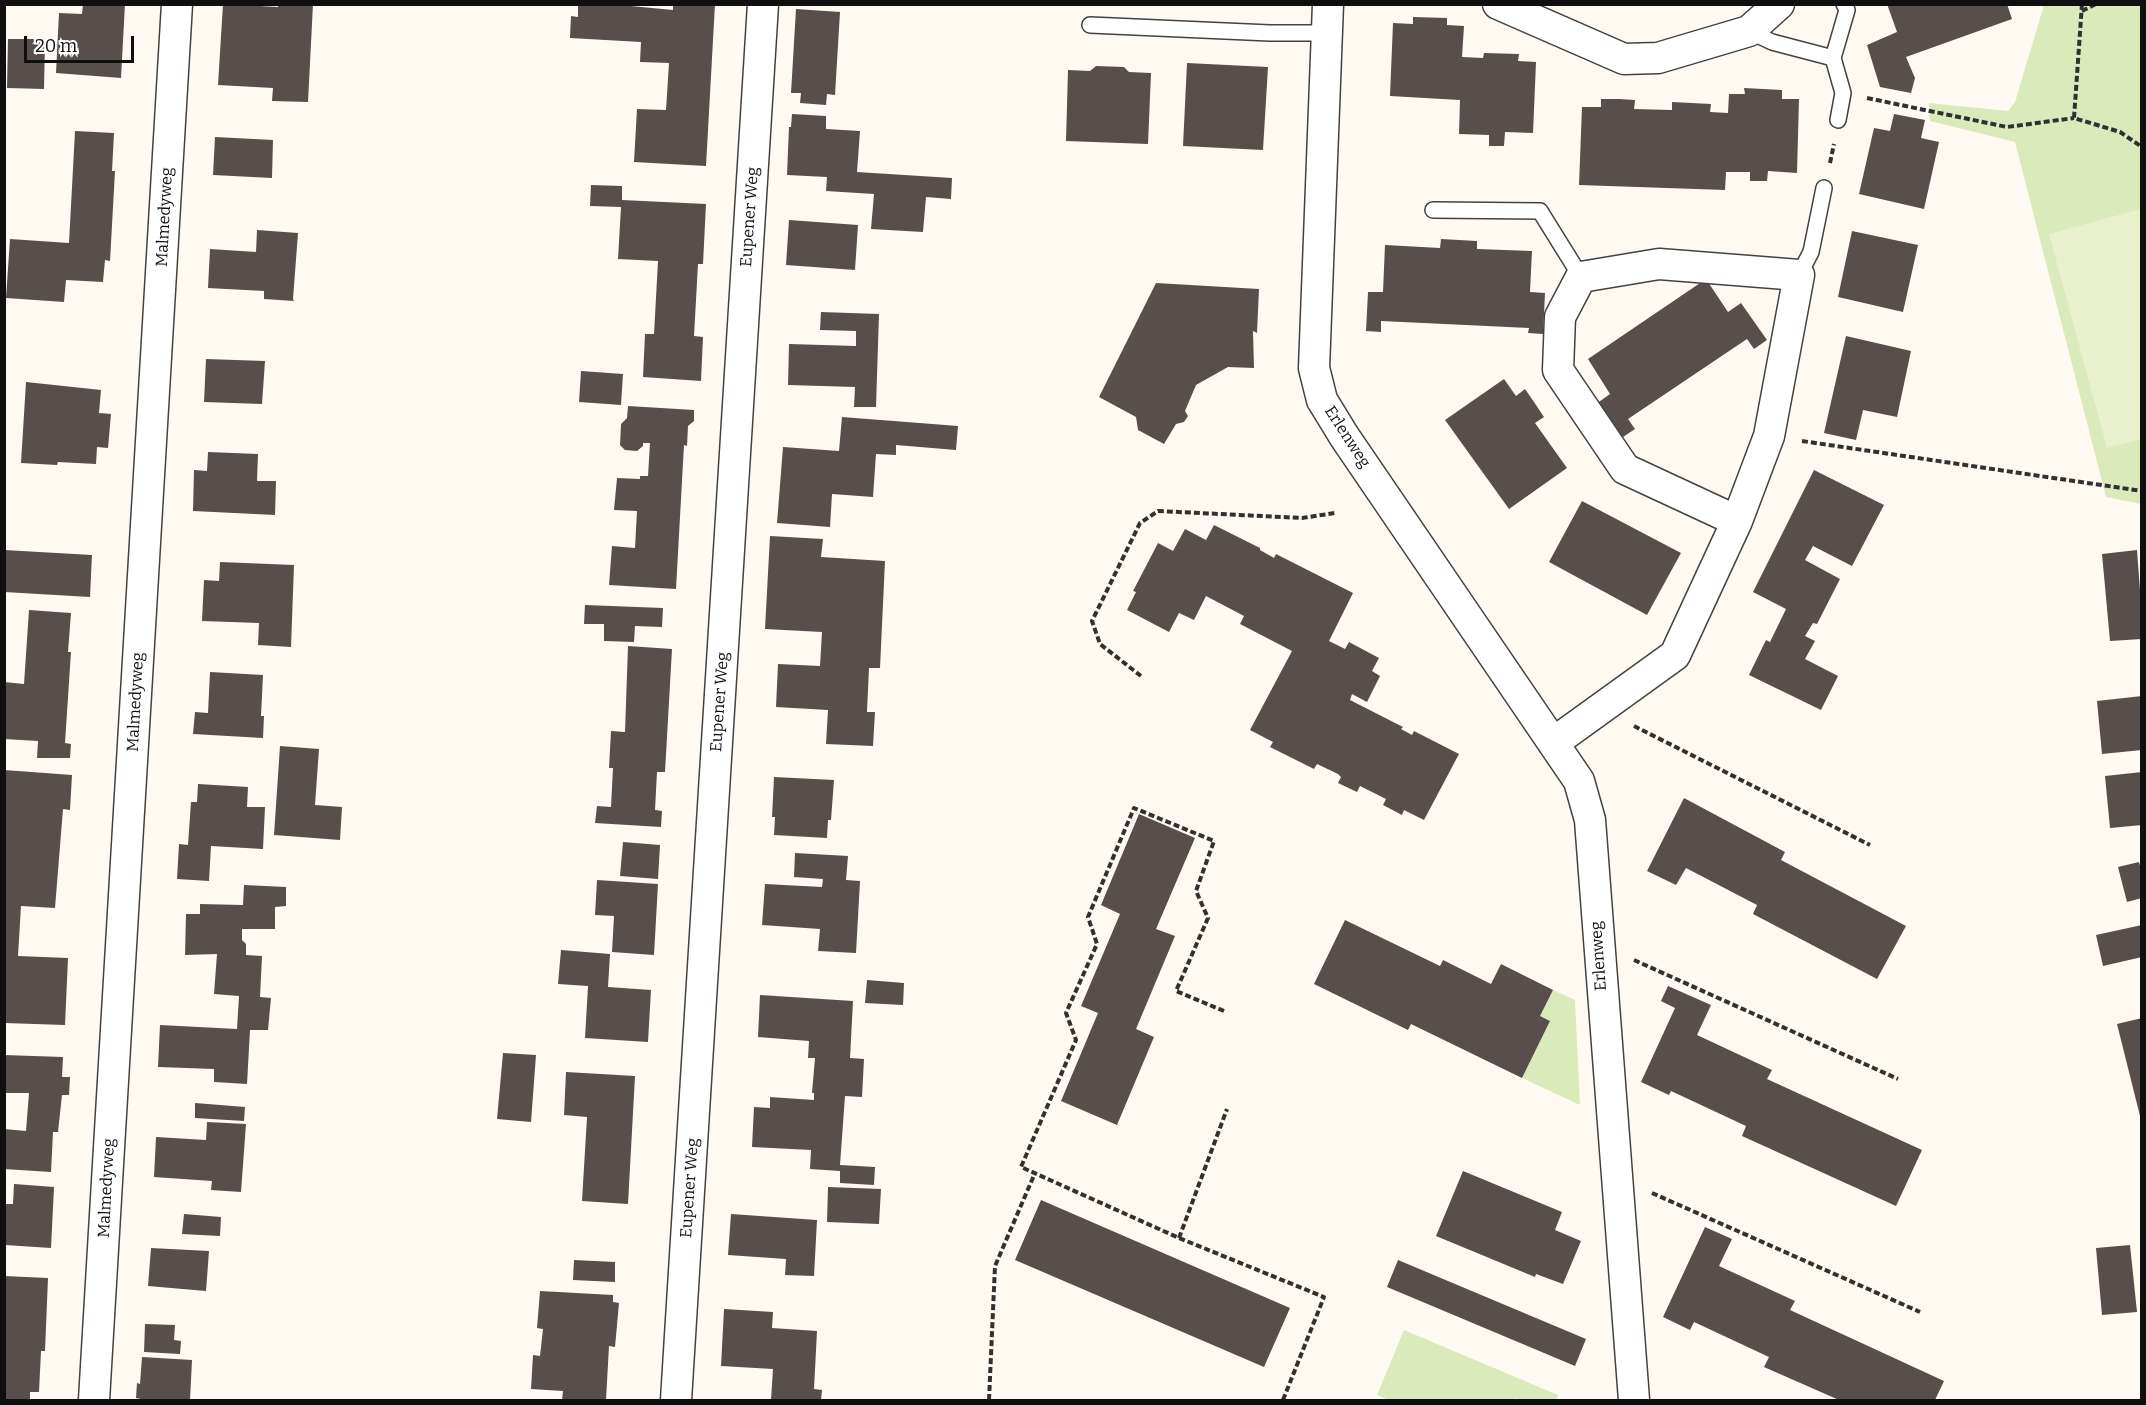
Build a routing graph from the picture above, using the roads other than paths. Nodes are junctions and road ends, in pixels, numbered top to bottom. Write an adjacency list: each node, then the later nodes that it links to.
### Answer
1 (177, 4): 17 (street, Malmedyweg)
2 (764, 4): 18 (street, Eupener Weg)
3 (1498, 4): 8 (street)
4 (1779, 4): 8 (street)
5 (1844, 4): 9 (lane)
6 (1327, 19): 7 (lane); 16 (street, Erlenweg)
7 (1090, 25)
8 (1749, 31): 9 (lane)
9 (1833, 58): 10 (lane)
10 (1838, 120)
11 (1824, 188): 13 (lane)
12 (1433, 210): 14 (lane)
13 (1799, 274): 14 (street); 15 (street)
14 (1581, 277): 15 (street)
15 (1737, 521): 16 (street)
16 (1553, 743): 19 (street, Erlenweg)
17 (94, 1401)
18 (676, 1401)
19 (1634, 1401)

